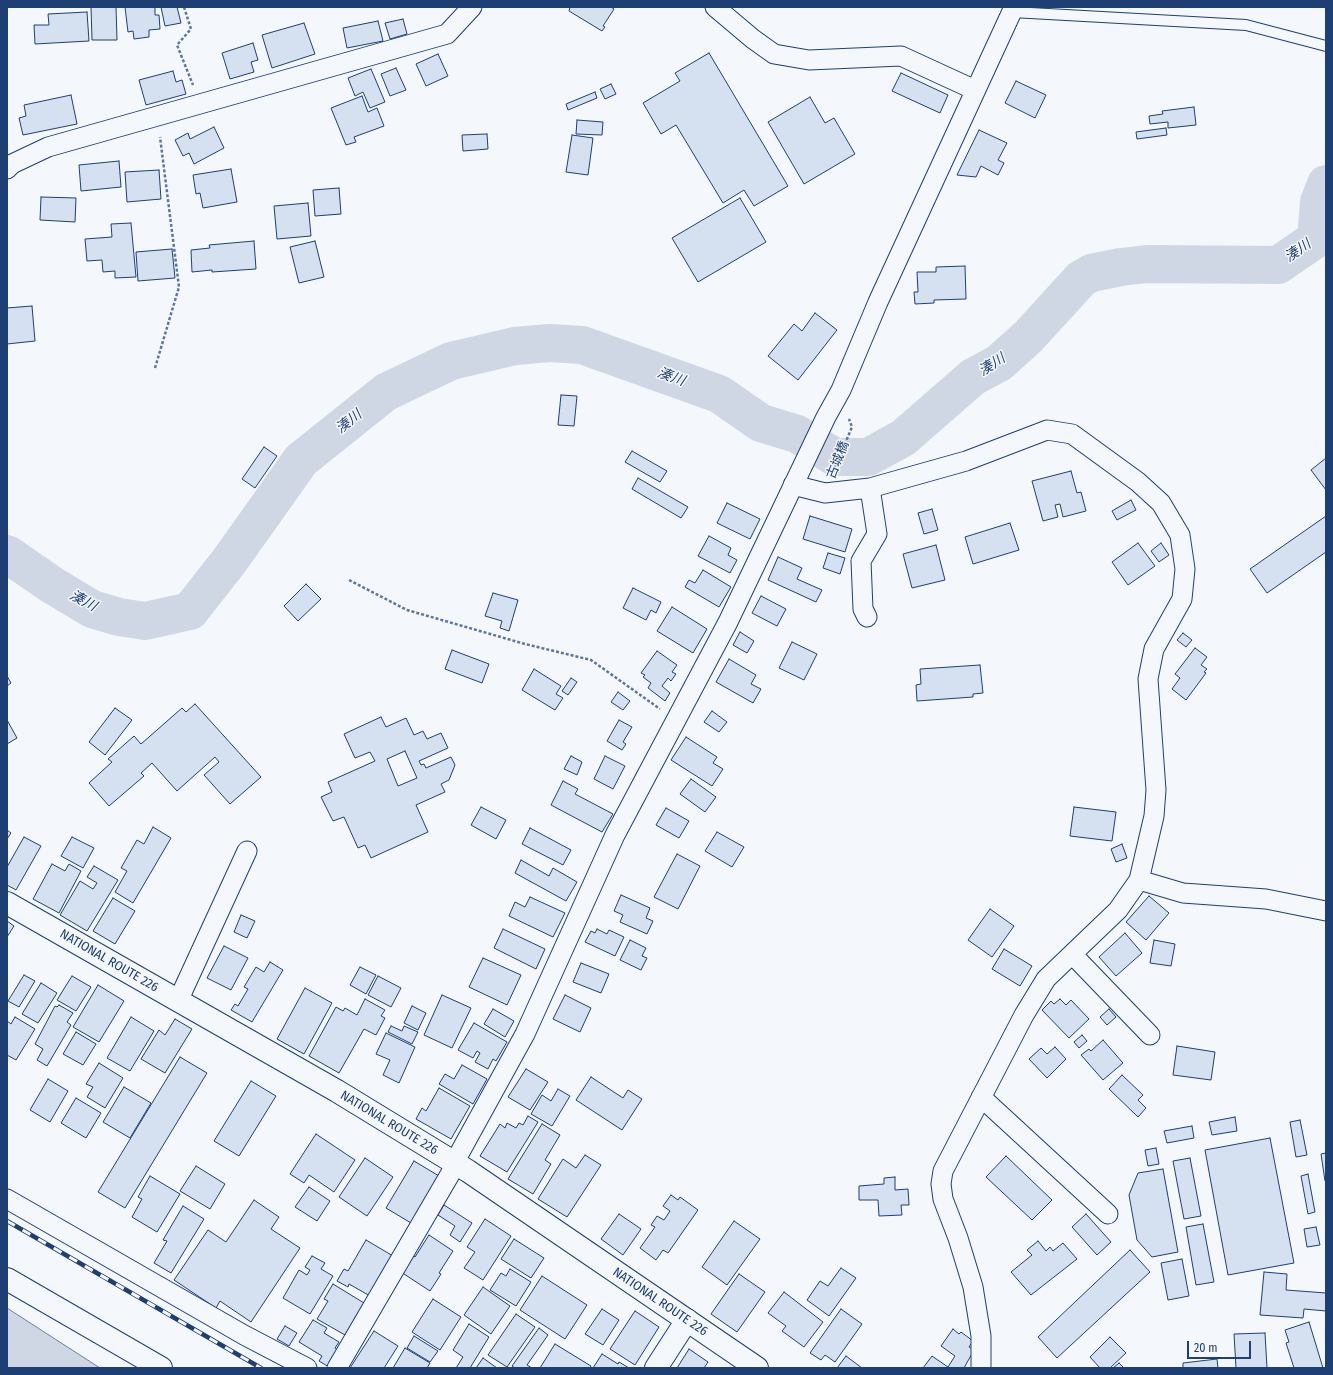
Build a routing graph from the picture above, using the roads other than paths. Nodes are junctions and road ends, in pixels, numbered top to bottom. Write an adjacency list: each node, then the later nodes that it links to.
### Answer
1 (472, 7): 6 (street)
2 (715, 7): 5 (street)
3 (1013, 9): 4 (lane); 5 (street)
4 (1326, 46)
5 (975, 90): 7 (street)
6 (7, 169)
7 (796, 478): 8 (street); 18 (street)
8 (870, 488): 9 (street); 11 (street)
9 (867, 617)
10 (247, 851): 15 (street)
11 (1139, 880): 13 (street); 14 (street)
12 (7, 903): 15 (main road, NATIONAL ROUTE 226)
13 (1326, 911)
14 (1072, 954): 16 (street); 17 (street)
15 (178, 1000): 18 (main road, NATIONAL ROUTE 226)
16 (1150, 1035)
17 (981, 1097): 20 (street); 28 (street)
18 (455, 1163): 22 (main road, NATIONAL ROUTE 226); 25 (street)
19 (7, 1199): 24 (street)
20 (1108, 1214)
21 (7, 1279): 23 (main road)
22 (687, 1320): 26 (main road); 27 (main road, NATIONAL ROUTE 226)
23 (161, 1368)
24 (307, 1368)
25 (337, 1368)
26 (656, 1368)
27 (757, 1368)
28 (981, 1368)

